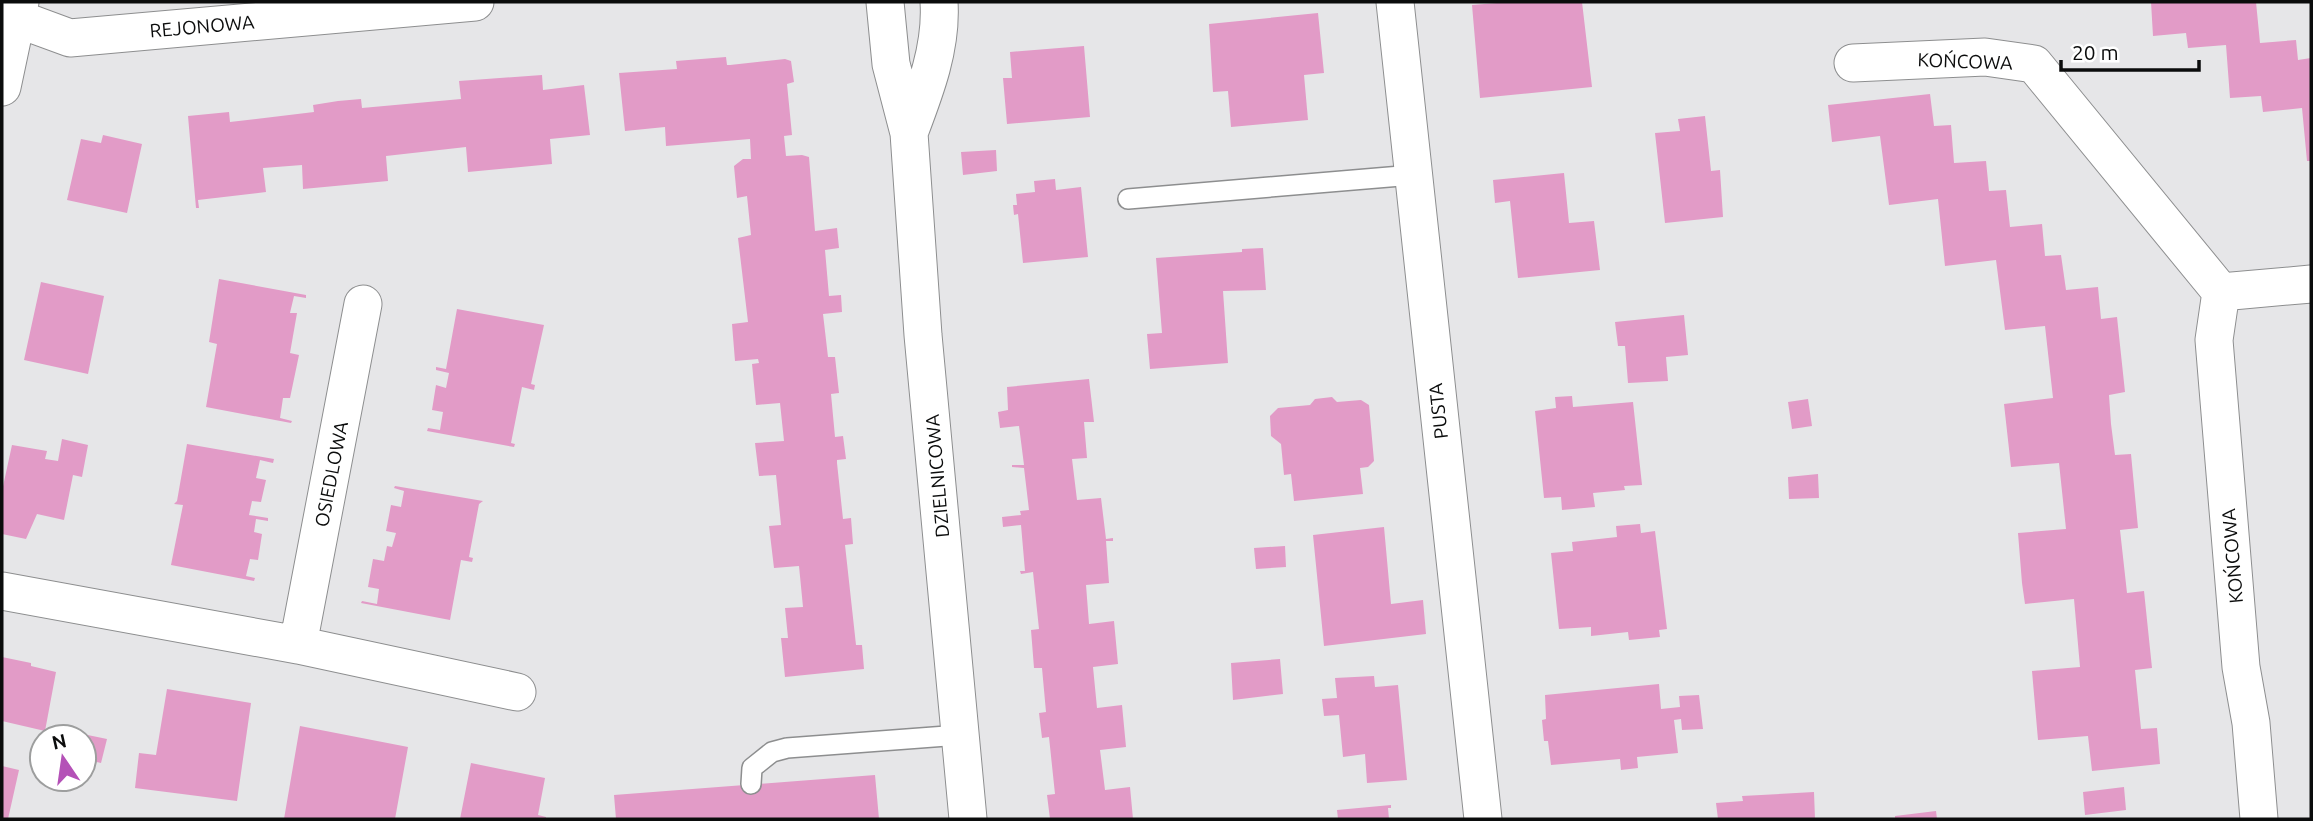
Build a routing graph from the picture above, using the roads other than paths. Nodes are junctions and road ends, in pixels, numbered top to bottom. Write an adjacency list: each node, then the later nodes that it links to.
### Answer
1 (475, 2): 5 (street, REJONOWA)
2 (885, 2): 8 (street, DZIELNICOWA)
3 (939, 2): 8 (street, DZIELNICOWA)
4 (1395, 2): 9 (street, PUSTA)
5 (13, 11): 7 (street)
6 (1853, 62): 12 (street, KOŃCOWA)
7 (2, 88)
8 (909, 133): 17 (street, DZIELNICOWA)
9 (1413, 175): 10 (lane); 20 (street, PUSTA)
10 (1128, 199)
11 (2311, 284): 12 (street)
12 (2221, 292): 21 (street, KOŃCOWA)
13 (363, 304): 15 (street, OSIEDLOWA)
14 (2, 591): 15 (street)
15 (298, 645): 16 (street)
16 (517, 692)
17 (960, 735): 18 (lane); 19 (street, DZIELNICOWA)
18 (751, 784)
19 (968, 819)
20 (1483, 819)
21 (2259, 819)

